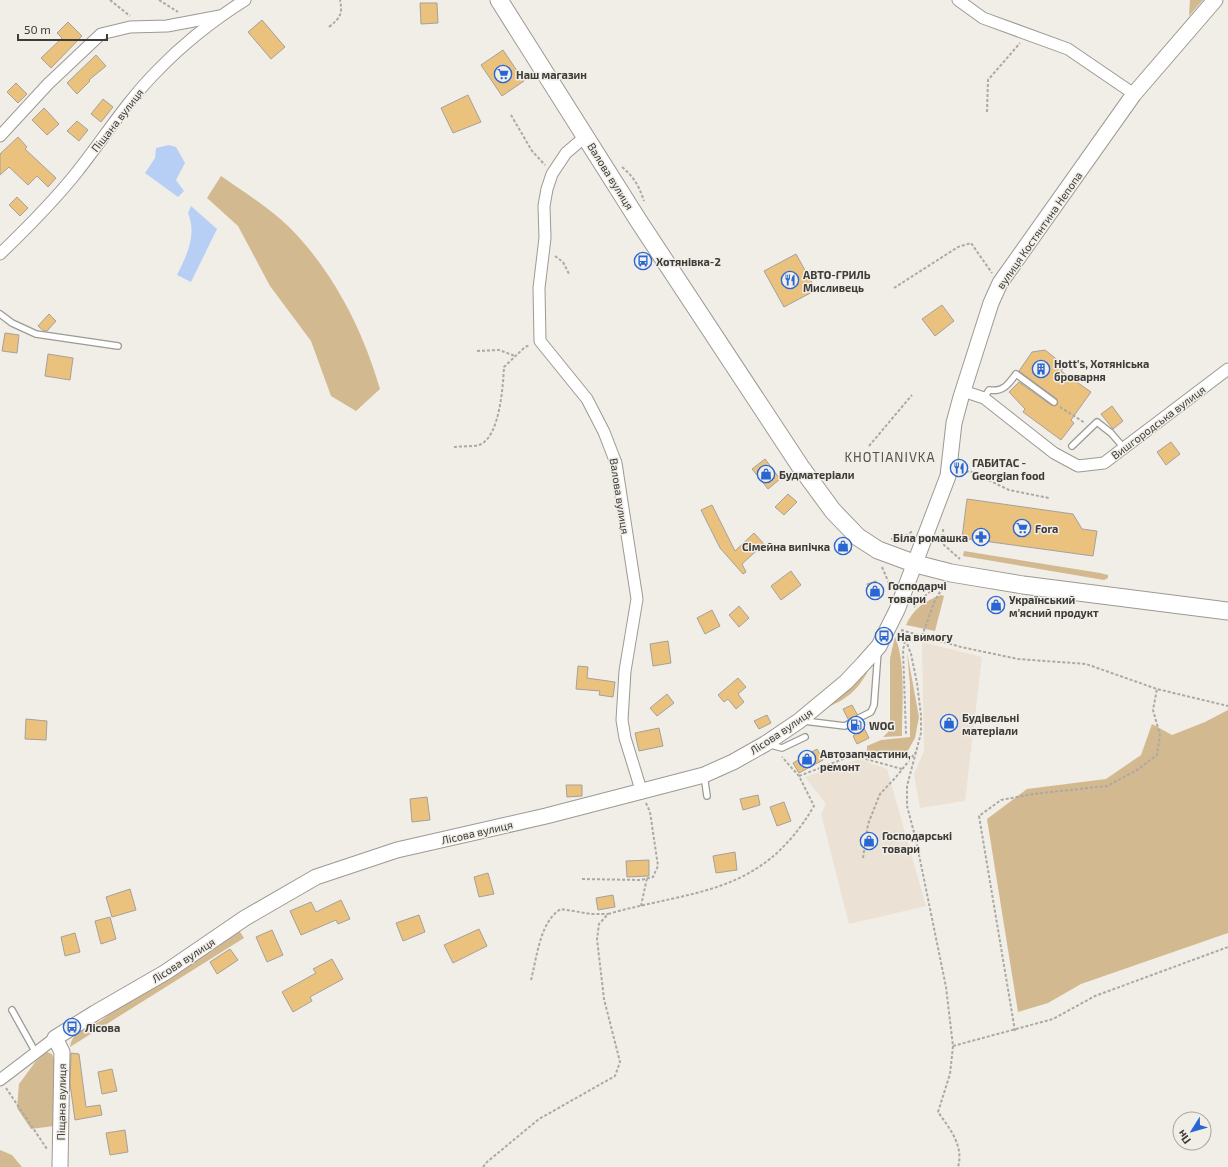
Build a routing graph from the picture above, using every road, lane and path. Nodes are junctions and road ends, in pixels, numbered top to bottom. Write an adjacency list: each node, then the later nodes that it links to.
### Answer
1 (110, 0): 10 (path)
2 (159, 0): 9 (path)
3 (245, 0): 8 (street, Піщана вулиця)
4 (340, 0): 11 (path)
5 (499, 0): 17 (main road, Валова вулиця)
6 (958, 0): 12 (street)
7 (1215, 0): 13 (street, вулиця Костянтина Непопа)
8 (220, 16): 9 (street); 22 (street, Піщана вулиця)
9 (194, 21): 10 (street)
10 (143, 27): 16 (street)
11 (330, 27)
12 (1028, 33): 13 (street); 14 (path)
13 (1134, 94): 24 (street, вулиця Костянтина Непопа)
14 (987, 112)
15 (511, 114): 19 (path)
16 (0, 136)
17 (586, 136): 19 (street, Валова вулиця); 48 (main road, Валова вулиця)
18 (617, 162): 20 (path)
19 (552, 174): 21 (street, Валова вулиця)
20 (646, 207)
21 (544, 249): 23 (path); 27 (street, Валова вулиця)
22 (0, 254)
23 (569, 274)
24 (1000, 283): 25 (path); 32 (street, вулиця Костянтина Непопа)
25 (894, 288)
26 (0, 314): 28 (lane)
27 (540, 341): 30 (path); 71 (street, Валова вулиця)
28 (118, 346)
29 (477, 351): 30 (path)
30 (515, 356): 39 (path)
31 (1228, 369): 40 (street, Вишгородська вулиця)
32 (963, 391): 34 (street, Вишгородська вулиця); 41 (street, вулиця Костянтина Непопа)
33 (912, 395): 37 (path)
34 (984, 398): 35 (lane); 40 (street, Вишгородська вулиця)
35 (1054, 402): 36 (path)
36 (1091, 428): 38 (lane); 40 (lane)
37 (870, 446)
38 (1072, 446)
39 (454, 447)
40 (1124, 448)
41 (948, 476): 42 (path); 48 (street, вулиця Костянтина Непопа)
42 (1049, 498)
43 (917, 528): 44 (path)
44 (887, 538)
45 (944, 545): 46 (path)
46 (960, 559)
47 (879, 561): 51 (path)
48 (916, 564): 52 (main road, Валова вулиця); 55 (street, Лісова вулиця)
49 (944, 586): 50 (path); 53 (path); 56 (path)
50 (948, 586)
51 (892, 590)
52 (1228, 610)
53 (911, 611)
54 (905, 623): 55 (path)
55 (896, 629): 56 (path); 57 (path); 58 (street, Лісова вулиця)
56 (922, 636): 59 (path)
57 (906, 639): 64 (path); 67 (path)
58 (879, 646): 61 (lane); 62 (street, Лісова вулиця)
59 (1157, 689): 60 (path); 81 (path)
60 (1228, 706)
61 (859, 718)
62 (799, 721): 63 (lane); 66 (street, Лісова вулиця)
63 (850, 723)
64 (906, 734)
65 (805, 737): 66 (lane)
66 (765, 744): 69 (street, Лісова вулиця); 70 (path)
67 (916, 751): 68 (path); 83 (path)
68 (902, 769): 70 (path); 73 (path)
69 (704, 775): 71 (street, Лісова вулиця); 72 (lane)
70 (798, 776): 76 (path)
71 (642, 793): 74 (path); 82 (street, Лісова вулиця)
72 (707, 796)
73 (863, 858)
74 (647, 878): 75 (path); 76 (path)
75 (582, 879)
76 (641, 906): 77 (path)
77 (608, 914): 79 (path); 87 (path)
78 (1228, 947): 81 (path)
79 (532, 980)
80 (12, 1010): 84 (lane)
81 (1015, 1031): 83 (path)
82 (55, 1038): 84 (street, Лісова вулиця); 86 (street, Піщана вулиця)
83 (953, 1046): 88 (path)
84 (36, 1053): 85 (street, Лісова вулиця)
85 (2, 1083): 86 (path)
86 (60, 1162)
87 (483, 1167)
88 (958, 1167)

